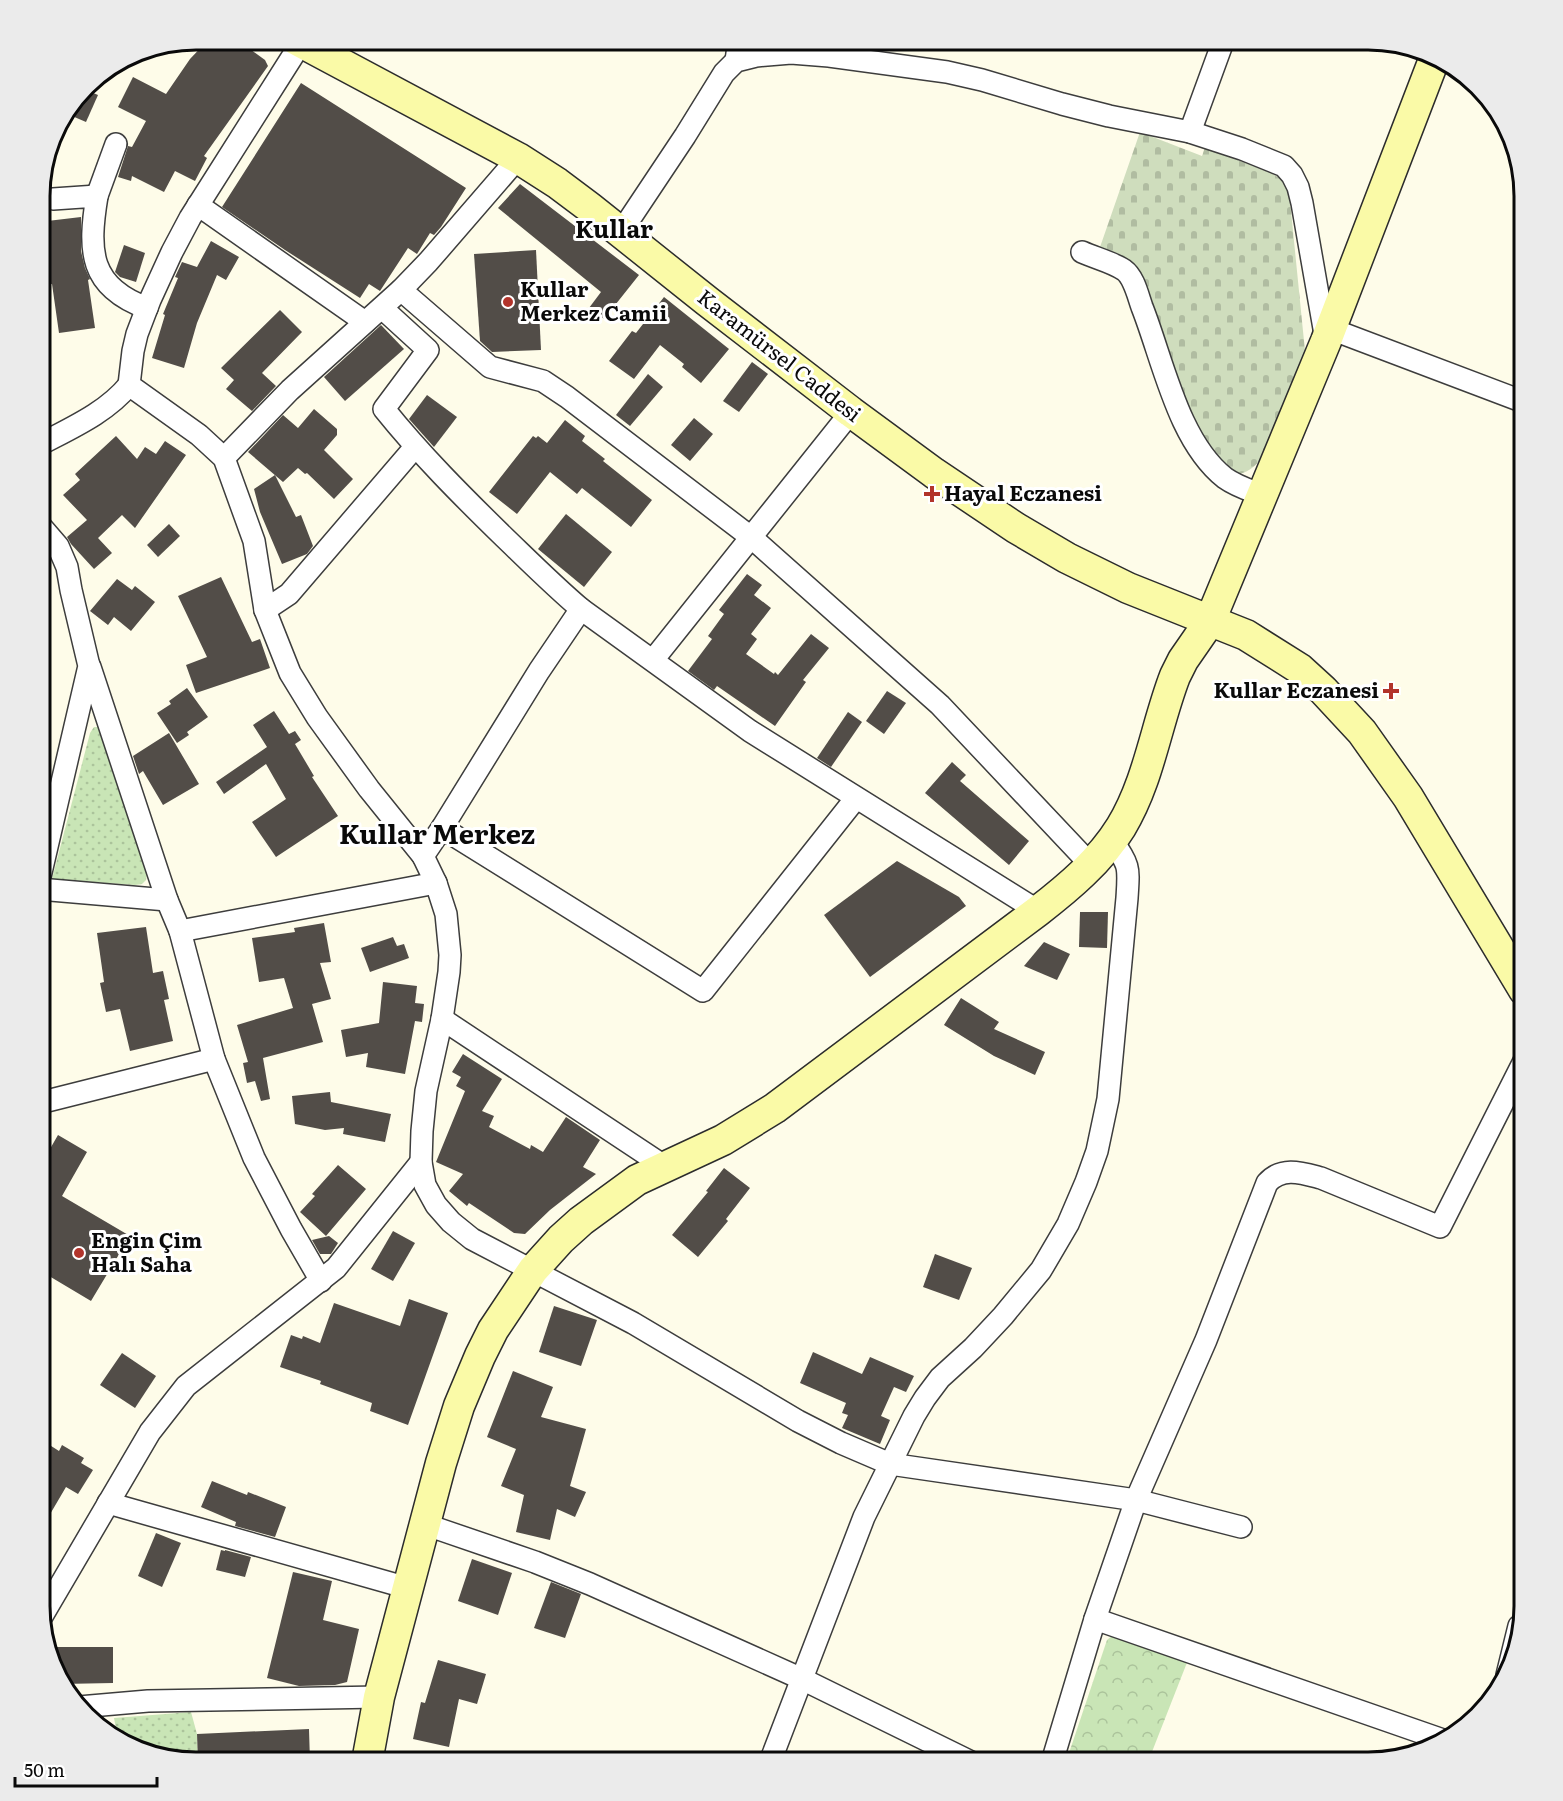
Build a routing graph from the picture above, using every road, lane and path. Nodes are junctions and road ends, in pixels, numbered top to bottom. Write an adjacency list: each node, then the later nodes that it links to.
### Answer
1 (293, 50): 12 (street)
2 (315, 50): 9 (main road, Karamürsel Caddesi)
3 (738, 50): 5 (street)
4 (1220, 50): 7 (street)
5 (736, 61): 7 (street); 13 (street)
6 (1432, 65): 19 (main road)
7 (1190, 132): 19 (street)
8 (116, 144): 10 (street)
9 (518, 159): 13 (main road, Karamürsel Caddesi); 15 (street)
10 (97, 196): 11 (street); 16 (street)
11 (53, 199)
12 (198, 205): 16 (street); 18 (street)
13 (621, 232): 22 (main road, Karamürsel Caddesi)
14 (1082, 252): 26 (street)
15 (401, 290): 17 (street); 28 (street)
16 (147, 308): 20 (street)
17 (381, 308): 18 (street); 24 (street)
18 (365, 322): 25 (street)
19 (1328, 335): 21 (street); 26 (main road)
20 (129, 385): 23 (street); 25 (street)
21 (1514, 399)
22 (851, 412): 28 (street); 31 (main road, Karamürsel Caddesi)
23 (50, 439)
24 (415, 447): 29 (street); 30 (street)
25 (224, 458): 30 (street)
26 (1262, 495): 31 (main road)
27 (50, 537): 33 (street)
28 (752, 538): 32 (street); 39 (street)
29 (581, 609): 32 (street); 35 (street)
30 (265, 610): 38 (street)
31 (1210, 621): 37 (main road); 45 (main road, Karamürsel Caddesi)
32 (653, 660): 34 (street)
33 (89, 666): 36 (street); 42 (street)
34 (856, 798): 35 (street); 43 (street)
35 (442, 828): 38 (street)
36 (50, 834)
37 (1112, 840): 39 (main road); 54 (street)
38 (423, 856): 40 (street)
39 (1091, 865): 43 (main road)
40 (436, 884): 44 (street); 46 (street)
41 (50, 890): 42 (street)
42 (167, 900): 44 (street)
43 (1038, 911): 51 (main road)
44 (180, 931): 47 (street)
45 (1514, 965)
46 (442, 1019): 50 (street); 51 (street)
47 (214, 1059): 49 (street); 53 (street)
48 (1514, 1081): 55 (street)
49 (50, 1100)
50 (421, 1162): 52 (street); 53 (street)
51 (664, 1166): 52 (main road)
52 (533, 1270): 54 (street); 57 (main road)
53 (321, 1281): 56 (street)
54 (890, 1464): 55 (street); 62 (street)
55 (1136, 1500): 58 (street); 61 (street)
56 (108, 1503): 59 (street); 60 (street)
57 (424, 1524): 59 (main road); 62 (street)
58 (1241, 1527)
59 (408, 1588): 63 (main road)
60 (50, 1603)
61 (1095, 1619): 65 (street); 69 (street)
62 (802, 1679): 67 (street); 68 (street)
63 (379, 1696): 64 (street); 66 (main road)
64 (90, 1706)
65 (1431, 1736)
66 (368, 1752)
67 (774, 1752)
68 (951, 1752)
69 (1055, 1752)

